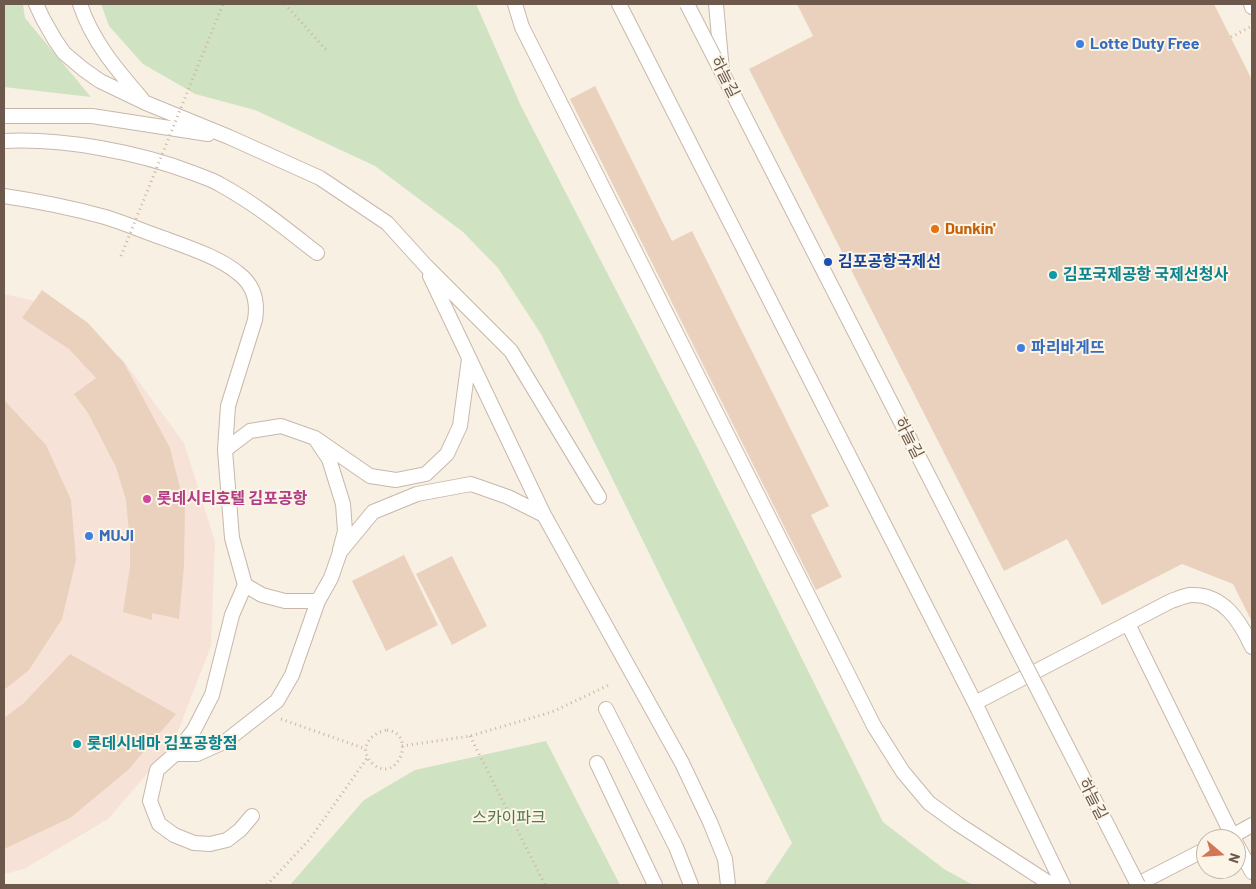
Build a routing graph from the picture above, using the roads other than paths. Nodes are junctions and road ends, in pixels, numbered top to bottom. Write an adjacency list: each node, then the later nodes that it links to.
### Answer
1 (36, 4): 8 (lane)
2 (80, 4): 8 (lane)
3 (515, 4): 36 (lane)
4 (618, 4): 25 (lane)
5 (687, 4): 7 (lane, 하늘길, bridge)
6 (716, 4): 7 (lane)
7 (722, 71): 32 (lane, 하늘길, bridge)
8 (146, 103): 10 (lane)
9 (4, 116): 10 (lane)
10 (229, 137): 14 (lane)
11 (4, 141): 13 (lane)
12 (4, 196): 17 (lane)
13 (317, 253)
14 (426, 266): 15 (lane); 18 (lane)
15 (469, 358): 16 (lane); 19 (lane)
16 (315, 438): 17 (lane); 20 (lane)
17 (225, 450): 21 (lane)
18 (599, 497)
19 (544, 515): 20 (lane); 35 (lane)
20 (340, 552): 22 (lane)
21 (245, 586): 22 (lane); 27 (lane)
22 (318, 601): 27 (lane)
23 (1128, 624): 24 (lane); 25 (lane); 30 (lane)
24 (1252, 647)
25 (975, 703): 37 (lane)
26 (606, 708): 34 (lane)
27 (175, 754): 29 (lane)
28 (597, 763): 33 (lane)
29 (252, 816)
30 (1227, 829)
31 (1196, 855): 32 (lane)
32 (1135, 882)
33 (655, 885)
34 (691, 885)
35 (728, 885)
36 (1052, 885)
37 (1063, 885)

